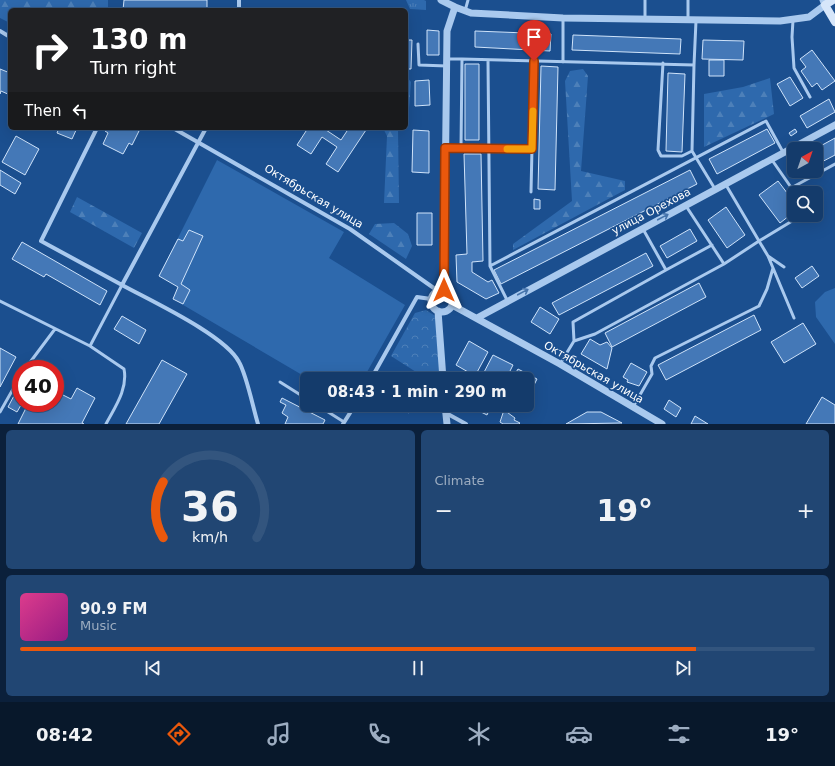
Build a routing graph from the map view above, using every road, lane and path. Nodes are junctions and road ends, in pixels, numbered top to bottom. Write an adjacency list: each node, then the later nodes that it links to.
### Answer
1 (441, 0): 7 (street)
2 (468, 0): 8 (lane)
3 (645, 0): 10 (lane)
4 (688, 0): 11 (lane)
5 (832, 0): 6 (main road)
6 (824, 3): 13 (street); 14 (main road)
7 (455, 8): 8 (street); 19 (street)
8 (465, 11): 9 (street)
9 (563, 18): 10 (street); 20 (lane)
10 (645, 19): 11 (street)
11 (688, 20): 12 (street)
12 (696, 20): 13 (street); 22 (lane)
13 (793, 20): 23 (lane)
14 (835, 22)
15 (418, 44): 19 (lane)
16 (462, 59): 17 (lane); 19 (lane); 30 (lane)
17 (488, 61): 18 (lane); 31 (lane)
18 (534, 61): 20 (lane); 32 (lane)
19 (447, 62): 29 (street)
20 (563, 62): 21 (lane)
21 (663, 63): 22 (lane); 33 (lane)
22 (694, 65): 33 (lane)
23 (810, 97)
24 (835, 124): 34 (street, улица Орехова)
25 (96, 130): 54 (street)
26 (177, 130): 28 (street, Октябрьская улица)
27 (205, 130): 28 (street)
28 (199, 142): 54 (street); 55 (street, Октябрьская улица)
29 (445, 148): 30 (lane); 55 (street)
30 (461, 148): 31 (lane)
31 (488, 148): 32 (lane); 50 (lane)
32 (532, 149): 42 (lane)
33 (692, 151): 35 (lane)
34 (783, 152): 35 (lane); 36 (street, улица Орехова)
35 (696, 158): 41 (lane); 50 (lane)
36 (771, 159): 38 (street, улица Орехова); 39 (lane)
37 (835, 164): 40 (lane)
38 (725, 183): 41 (street, улица Орехова); 46 (lane)
39 (790, 186)
40 (795, 186)
41 (715, 189): 43 (street, улица Орехова)
42 (531, 192)
43 (685, 205): 45 (street, улица Орехова, one-way to 43); 47 (lane)
44 (790, 222): 46 (lane)
45 (642, 228): 53 (lane); 57 (street, улица Орехова, one-way to 45)
46 (759, 241): 48 (lane); 49 (lane)
47 (712, 245): 49 (lane); 53 (lane)
48 (768, 256): 51 (lane); 52 (lane)
49 (724, 264): 64 (lane)
50 (490, 266): 57 (lane)
51 (784, 267)
52 (773, 268): 62 (lane); 73 (lane)
53 (666, 270): 64 (lane)
54 (122, 285): 65 (lane); 80 (street)
55 (441, 291): 56 (street); 59 (street)
56 (431, 300): 60 (street); 68 (street)
57 (507, 300): 61 (street, улица Орехова)
58 (0, 301): 63 (lane)
59 (452, 305): 60 (street); 61 (street, Октябрьская улица)
60 (438, 312): 69 (street)
61 (477, 318): 67 (street, Октябрьская улица)
62 (794, 318)
63 (55, 328): 65 (lane); 66 (lane)
64 (574, 341): 67 (lane)
65 (90, 346): 79 (lane)
66 (32, 360)
67 (560, 364): 73 (street, Октябрьская улица)
68 (374, 372)
69 (442, 372)
70 (280, 382): 72 (lane)
71 (12, 391): 74 (lane)
72 (300, 395)
73 (633, 407): 83 (street, Октябрьская улица)
74 (0, 412)
75 (328, 412): 78 (lane)
76 (351, 412): 78 (street)
77 (446, 413): 81 (street); 82 (street)
78 (344, 423)
79 (106, 424)
80 (258, 424)
81 (447, 424)
82 (466, 424)
83 (662, 424)

